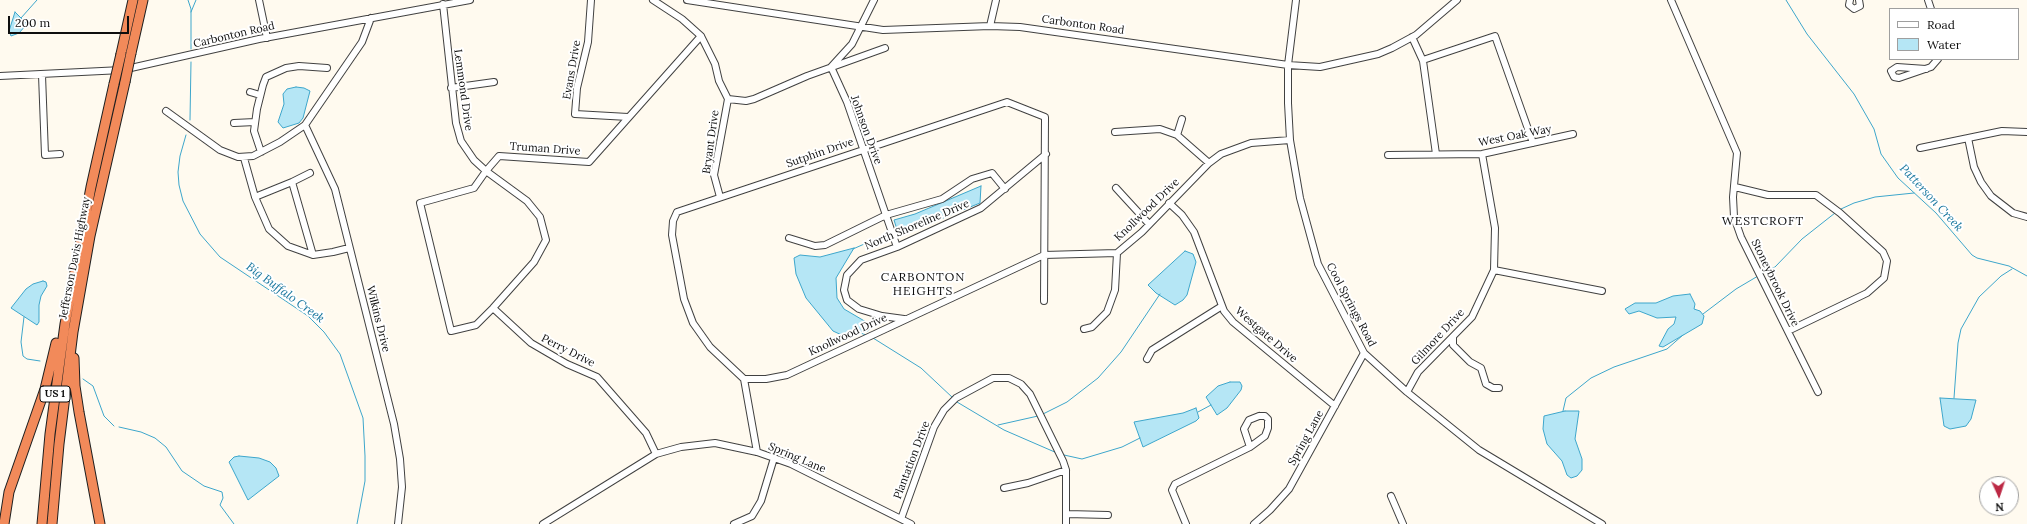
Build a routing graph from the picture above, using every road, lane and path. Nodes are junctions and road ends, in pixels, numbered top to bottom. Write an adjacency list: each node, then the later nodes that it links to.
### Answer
1 (133, 0): 77 (highway, Jefferson Davis Highway / US 1, bridge)
2 (143, 0): 87 (highway, Jefferson Davis Highway / US 1, bridge)
3 (259, 0): 21 (street)
4 (470, 0): 15 (street, Carbonton Road)
5 (591, 0): 37 (street, Evans Drive)
6 (653, 0): 19 (street, Bryant Drive)
7 (687, 0): 18 (street, Carbonton Road)
8 (874, 0): 18 (street)
9 (996, 0): 17 (street)
10 (1296, 0): 25 (street, Cool Springs Road)
11 (1458, 0): 20 (street, Carbonton Road)
12 (1671, 0): 62 (street, Stoneybrook Drive)
13 (1850, 0): 14 (street)
14 (1860, 0)
15 (443, 4): 16 (street, Carbonton Road); 32 (street, Lemmond Drive)
16 (371, 18): 21 (street, Carbonton Road); 41 (street)
17 (990, 26): 18 (street, Carbonton Road); 25 (street, Carbonton Road)
18 (861, 27): 26 (street)
19 (701, 36): 35 (street, Bryant Drive); 37 (street, Truman Drive)
20 (1412, 37): 23 (street); 25 (street, Carbonton Road)
21 (267, 38): 29 (street, Carbonton Road)
22 (885, 48): 26 (street)
23 (1423, 60): 48 (street); 54 (street)
24 (1937, 60): 28 (street)
25 (1288, 65): 47 (street, Cool Springs Road)
26 (831, 67): 35 (street); 49 (street, Johnson Drive)
27 (327, 68): 34 (street)
28 (1926, 69): 28 (street)
29 (42, 75): 30 (street, Carbonton Road); 52 (street)
30 (0, 76)
31 (494, 82): 32 (street)
32 (451, 88): 59 (street, Lemmond Drive)
33 (250, 92): 34 (street)
34 (260, 95): 39 (street)
35 (728, 100): 66 (street, Bryant Drive)
36 (166, 111): 57 (street)
37 (628, 117): 59 (street, Truman Drive)
38 (1182, 119): 45 (street)
39 (255, 122): 40 (street); 51 (street)
40 (234, 123)
41 (305, 125): 51 (street); 73 (street, Wilkins Drive)
42 (1116, 132): 45 (street)
43 (2027, 132): 46 (street)
44 (1573, 134): 48 (street, West Oak Way)
45 (1177, 135): 58 (street)
46 (1968, 138): 50 (street); 69 (street)
47 (1290, 140): 58 (street, Knollwood Drive); 89 (street, Cool Springs Road)
48 (1533, 143): 55 (street, West Oak Way)
49 (863, 148): 53 (street, Sutphin Drive); 66 (street, Sutphin Drive); 68 (street, Johnson Drive)
50 (1920, 148)
51 (261, 152): 57 (street)
52 (60, 154)
53 (1046, 154): 64 (street, North Shoreline Drive); 76 (street, Sutphin Drive)
54 (1436, 154): 55 (street, West Oak Way); 56 (street, West Oak Way)
55 (1482, 154): 78 (street, Gilmore Drive)
56 (1388, 155)
57 (244, 158): 65 (street)
58 (1208, 163): 67 (street, Knollwood Drive)
59 (486, 171): 82 (street, Lemmond Drive); 84 (street, Truman Drive)
60 (310, 173): 61 (street)
61 (292, 182): 65 (street); 75 (street)
62 (1735, 187): 86 (street, Stoneybrook Drive); 86 (street)
63 (1116, 188): 70 (street)
64 (1005, 189): 68 (street); 72 (street, North Shoreline Drive)
65 (255, 197): 75 (street)
66 (720, 197): 91 (street, Sutphin Drive)
67 (1169, 203): 70 (street, Knollwood Drive); 81 (street, Westgate Drive)
68 (886, 215): 71 (street); 72 (street, Johnson Drive)
69 (2027, 217)
70 (1149, 224): 74 (street, Knollwood Drive)
71 (789, 238)
72 (897, 247): 83 (street, North Shoreline Drive)
73 (349, 248): 75 (street); 110 (street, Wilkins Drive)
74 (1117, 253): 76 (street, Knollwood Drive); 85 (street)
75 (313, 255)
76 (1044, 255): 80 (street, Sutphin Drive); 83 (street, Knollwood Drive)
77 (75, 266): 106 (highway); 107 (highway, Jefferson Davis Highway / US 1)
78 (1494, 270): 79 (street); 88 (street, Gilmore Drive)
79 (1602, 290)
80 (1044, 301)
81 (1222, 306): 90 (street); 95 (street, Westgate Drive)
82 (493, 308): 84 (street, Lemmond Drive); 98 (street, Perry Drive)
83 (905, 319): 91 (street, Knollwood Drive)
84 (450, 324)
85 (1084, 329)
86 (1788, 331): 94 (street, Stoneybrook Drive)
87 (73, 332): 108 (highway, Jefferson Davis Highway / US 1); 109 (highway)
88 (1453, 337): 92 (street); 93 (street, Gilmore Drive)
89 (1364, 353): 93 (street, Cool Springs Road); 95 (street, Spring Lane)
90 (1147, 359)
91 (744, 379): 97 (street)
92 (1499, 388)
93 (1407, 392): 118 (street, Cool Springs Road)
94 (1818, 392)
95 (1335, 406): 116 (street, Spring Lane)
96 (1250, 446): 96 (street); 115 (street)
97 (756, 452): 98 (street, Spring Lane); 99 (street, Spring Lane)
98 (656, 454): 111 (street, Spring Lane)
99 (774, 458): 105 (street, Spring Lane); 112 (street)
100 (1066, 470): 101 (street); 103 (street, Plantation Drive); 105 (street, Plantation Drive)
101 (1004, 488)
102 (1391, 496): 117 (street)
103 (1067, 514): 104 (street); 114 (street, Plantation Drive)
104 (1108, 515)
105 (901, 519): 113 (street, Spring Lane)
106 (4, 524)
107 (42, 524)
108 (52, 524)
109 (100, 524)
110 (398, 524)
111 (543, 524)
112 (734, 524)
113 (910, 524)
114 (1066, 524)
115 (1186, 524)
116 (1254, 524)
117 (1403, 524)
118 (1602, 524)

